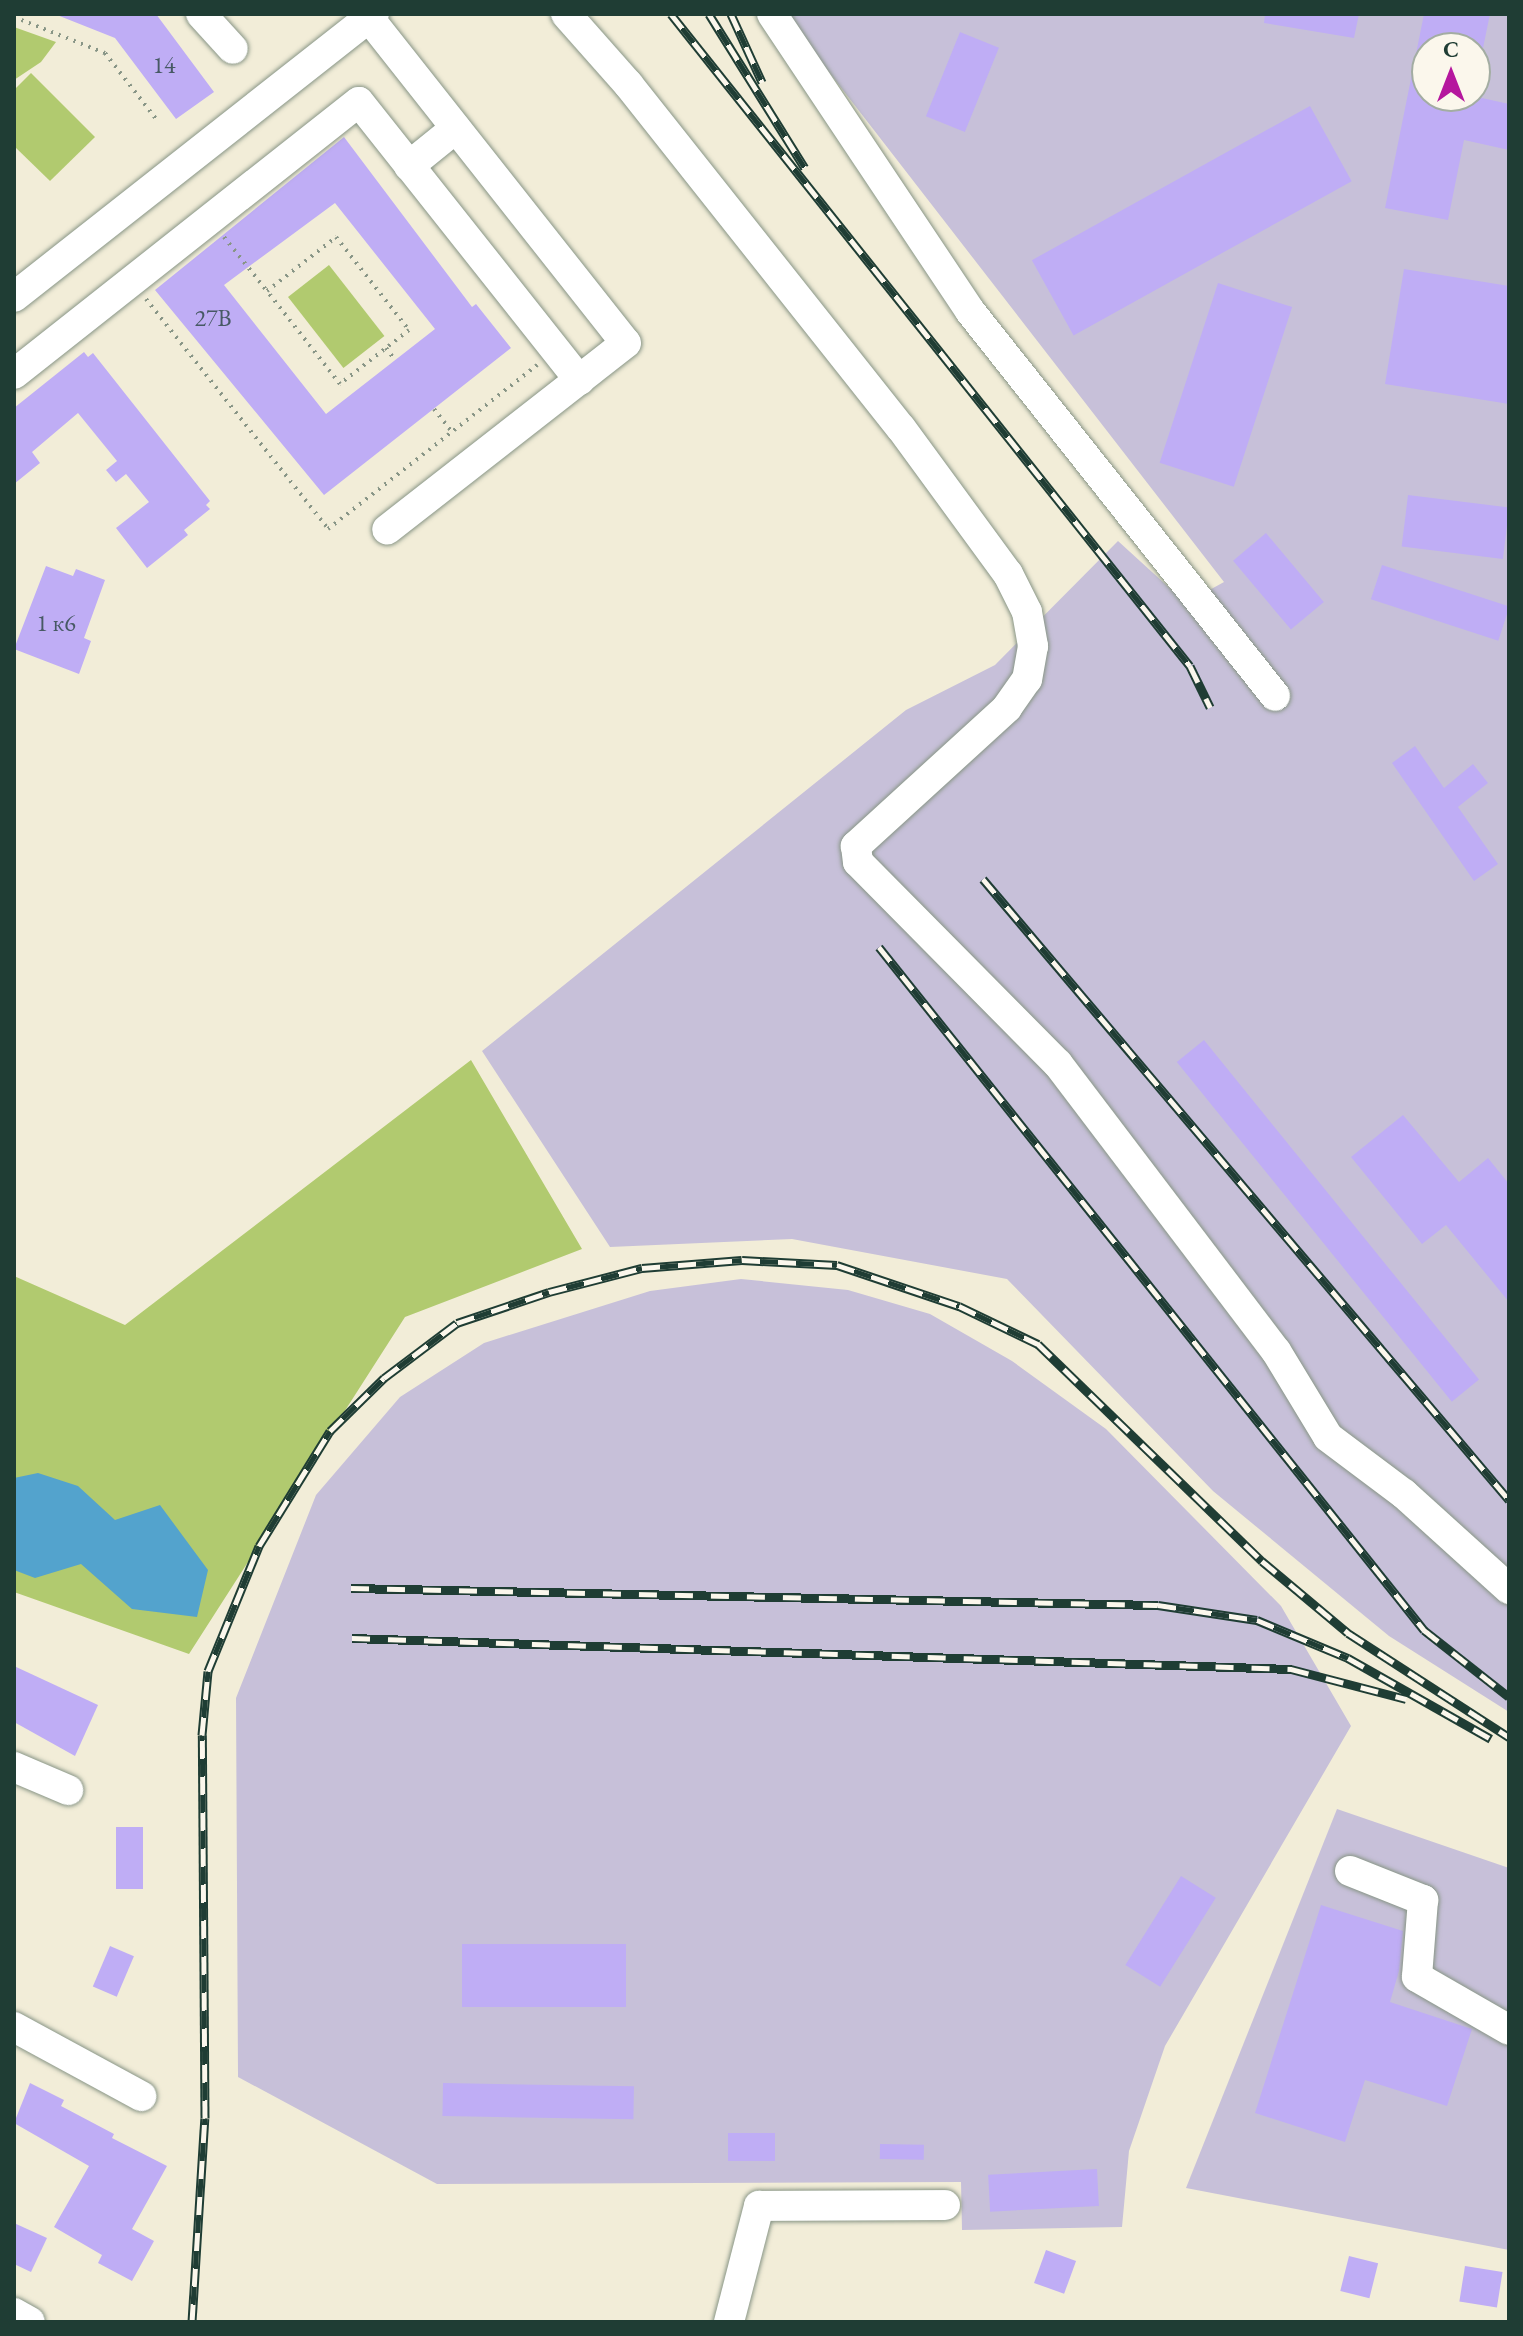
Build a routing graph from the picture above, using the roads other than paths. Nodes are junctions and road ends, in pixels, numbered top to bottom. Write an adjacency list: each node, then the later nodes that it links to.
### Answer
1 (201, 14): 5 (street)
2 (566, 14): 13 (street)
3 (772, 14): 12 (street)
4 (365, 17): 6 (street); 8 (street)
5 (233, 49)
6 (456, 128): 7 (street); 10 (street)
7 (409, 166): 9 (street); 10 (street)
8 (14, 297)
9 (14, 374)
10 (579, 380): 11 (street)
11 (387, 530)
12 (1275, 696)
13 (1509, 1589)
14 (14, 1767): 15 (street)
15 (68, 1790)
16 (1350, 1871): 18 (street)
17 (14, 2027): 19 (street)
18 (1509, 2030)
19 (141, 2096)
20 (945, 2205): 23 (street)
21 (14, 2313): 22 (street)
22 (30, 2322)
23 (729, 2322)

